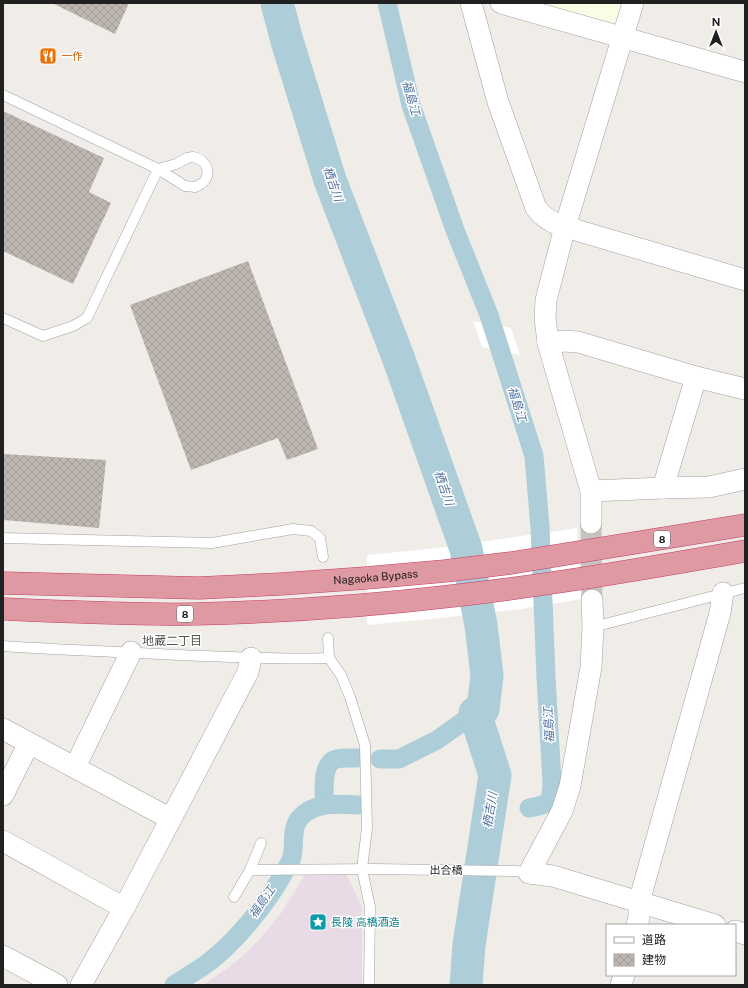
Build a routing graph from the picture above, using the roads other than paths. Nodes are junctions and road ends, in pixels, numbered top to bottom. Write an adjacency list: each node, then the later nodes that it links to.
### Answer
1 (471, 3): 7 (street)
2 (501, 3): 4 (street)
3 (633, 3): 4 (street)
4 (623, 38): 5 (street); 7 (street)
5 (745, 72)
6 (3, 95): 9 (lane)
7 (566, 226): 8 (street); 10 (street)
8 (745, 280)
9 (3, 318)
10 (548, 343): 11 (street); 15 (street)
11 (696, 377): 12 (street); 14 (street)
12 (745, 389)
13 (745, 479): 14 (street)
14 (663, 488): 15 (street)
15 (591, 491): 16 (street)
16 (591, 523)
17 (745, 525): 21 (highway, Nagaoka Bypass / 8)
18 (3, 538): 20 (lane)
19 (745, 551): 25 (highway, 8)
20 (323, 557)
21 (3, 583)
22 (745, 588): 23 (lane)
23 (723, 593): 26 (lane); 43 (street)
24 (592, 600): 26 (street)
25 (3, 609)
26 (592, 627): 41 (street)
27 (328, 638): 31 (lane)
28 (3, 646): 29 (lane)
29 (131, 652): 30 (lane); 34 (street)
30 (251, 658): 31 (lane); 36 (street)
31 (329, 658): 39 (lane)
32 (3, 729): 33 (street)
33 (29, 743): 34 (street); 35 (street)
34 (75, 768): 36 (street)
35 (3, 795)
36 (171, 819): 44 (street)
37 (3, 841): 44 (street)
38 (261, 843): 40 (lane)
39 (362, 869): 40 (lane, 出合橋); 41 (lane, 出合橋); 50 (lane)
40 (254, 871): 42 (lane)
41 (523, 872): 43 (street)
42 (234, 897)
43 (639, 902): 45 (street); 46 (street)
44 (124, 908): 49 (street)
45 (637, 924)
46 (712, 924)
47 (3, 956): 48 (street)
48 (57, 985)
49 (81, 985)
50 (369, 985)

